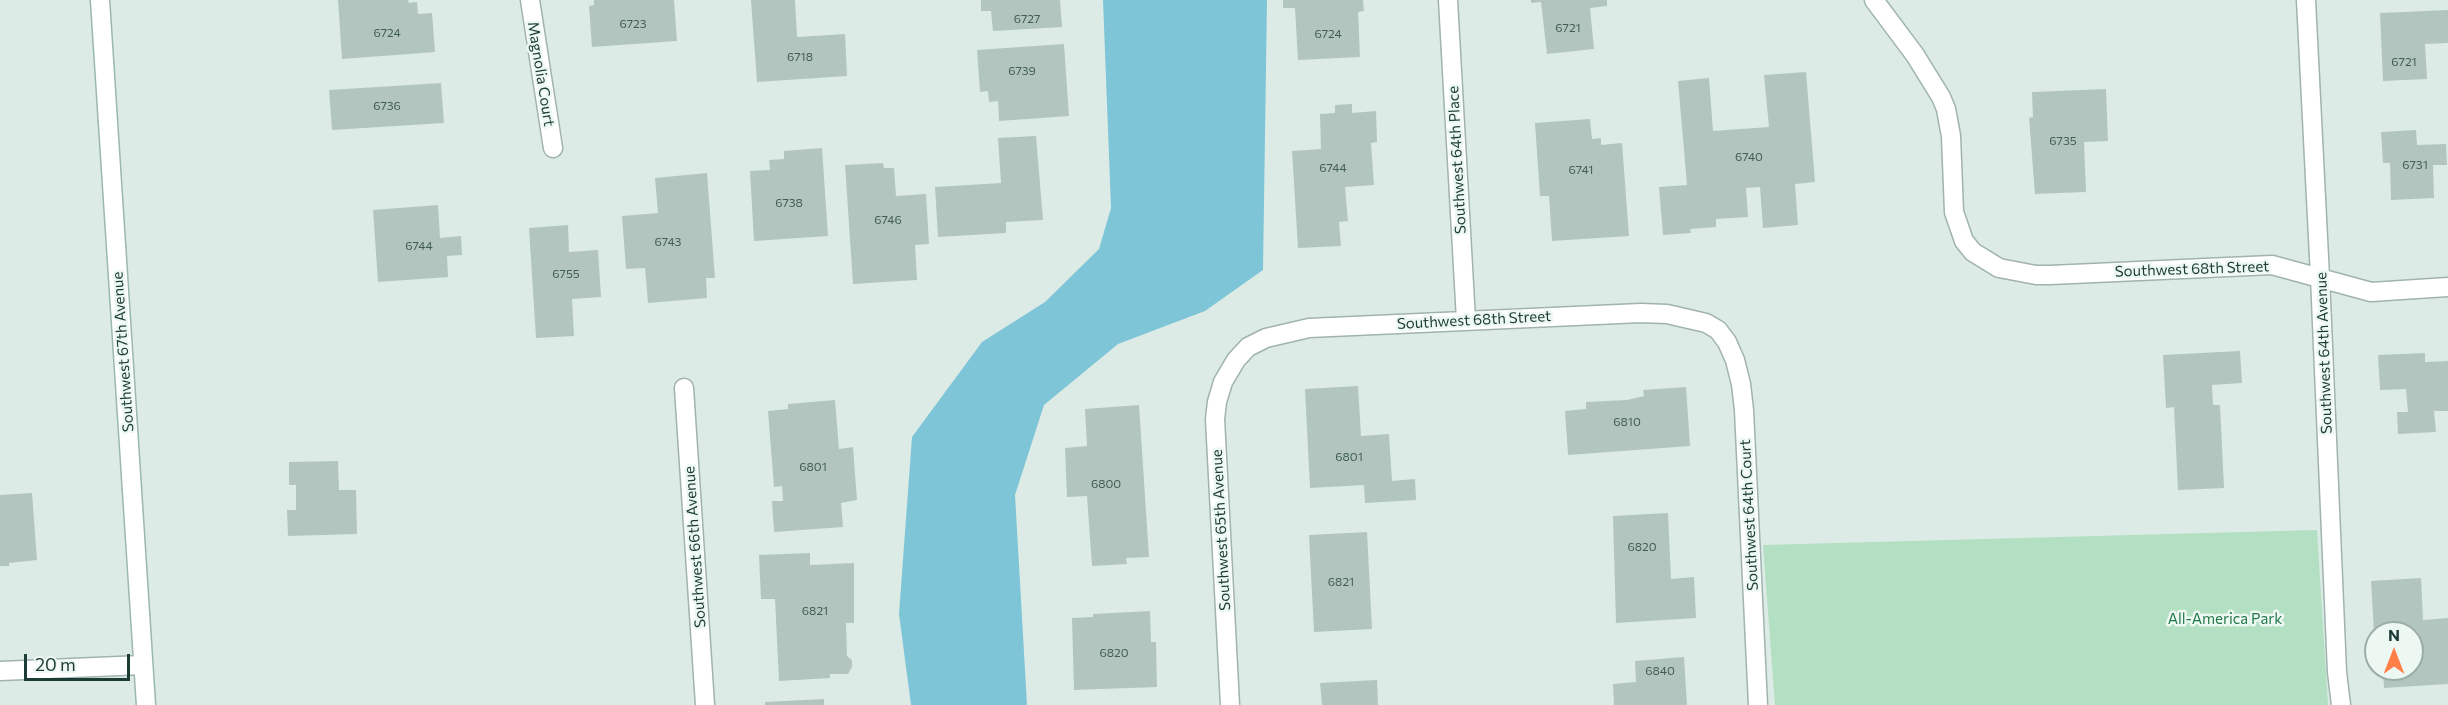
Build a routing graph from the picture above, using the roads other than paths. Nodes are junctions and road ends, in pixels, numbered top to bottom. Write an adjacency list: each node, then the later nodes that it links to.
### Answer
1 (100, 0): 13 (street, Southwest 67th Avenue)
2 (530, 0): 6 (street, Magnolia Court)
3 (1448, 0): 9 (street, Southwest 64th Place)
4 (1874, 0): 7 (street, Southwest 68th Street)
5 (2306, 0): 7 (street, Southwest 64th Avenue)
6 (553, 148)
7 (2320, 277): 8 (street, Southwest 68th Street); 19 (street, Southwest 64th Avenue)
8 (2448, 287)
9 (1466, 320): 10 (street, Southwest 68th Street); 11 (street, Southwest 68th Street)
10 (1718, 330): 18 (street, Southwest 64th Court)
11 (1236, 360): 17 (street, Southwest 65th Avenue)
12 (684, 388): 16 (street, Southwest 66th Avenue)
13 (143, 665): 14 (street); 15 (street, Southwest 67th Avenue)
14 (0, 671)
15 (146, 705)
16 (705, 705)
17 (1230, 705)
18 (1758, 705)
19 (2341, 705)

